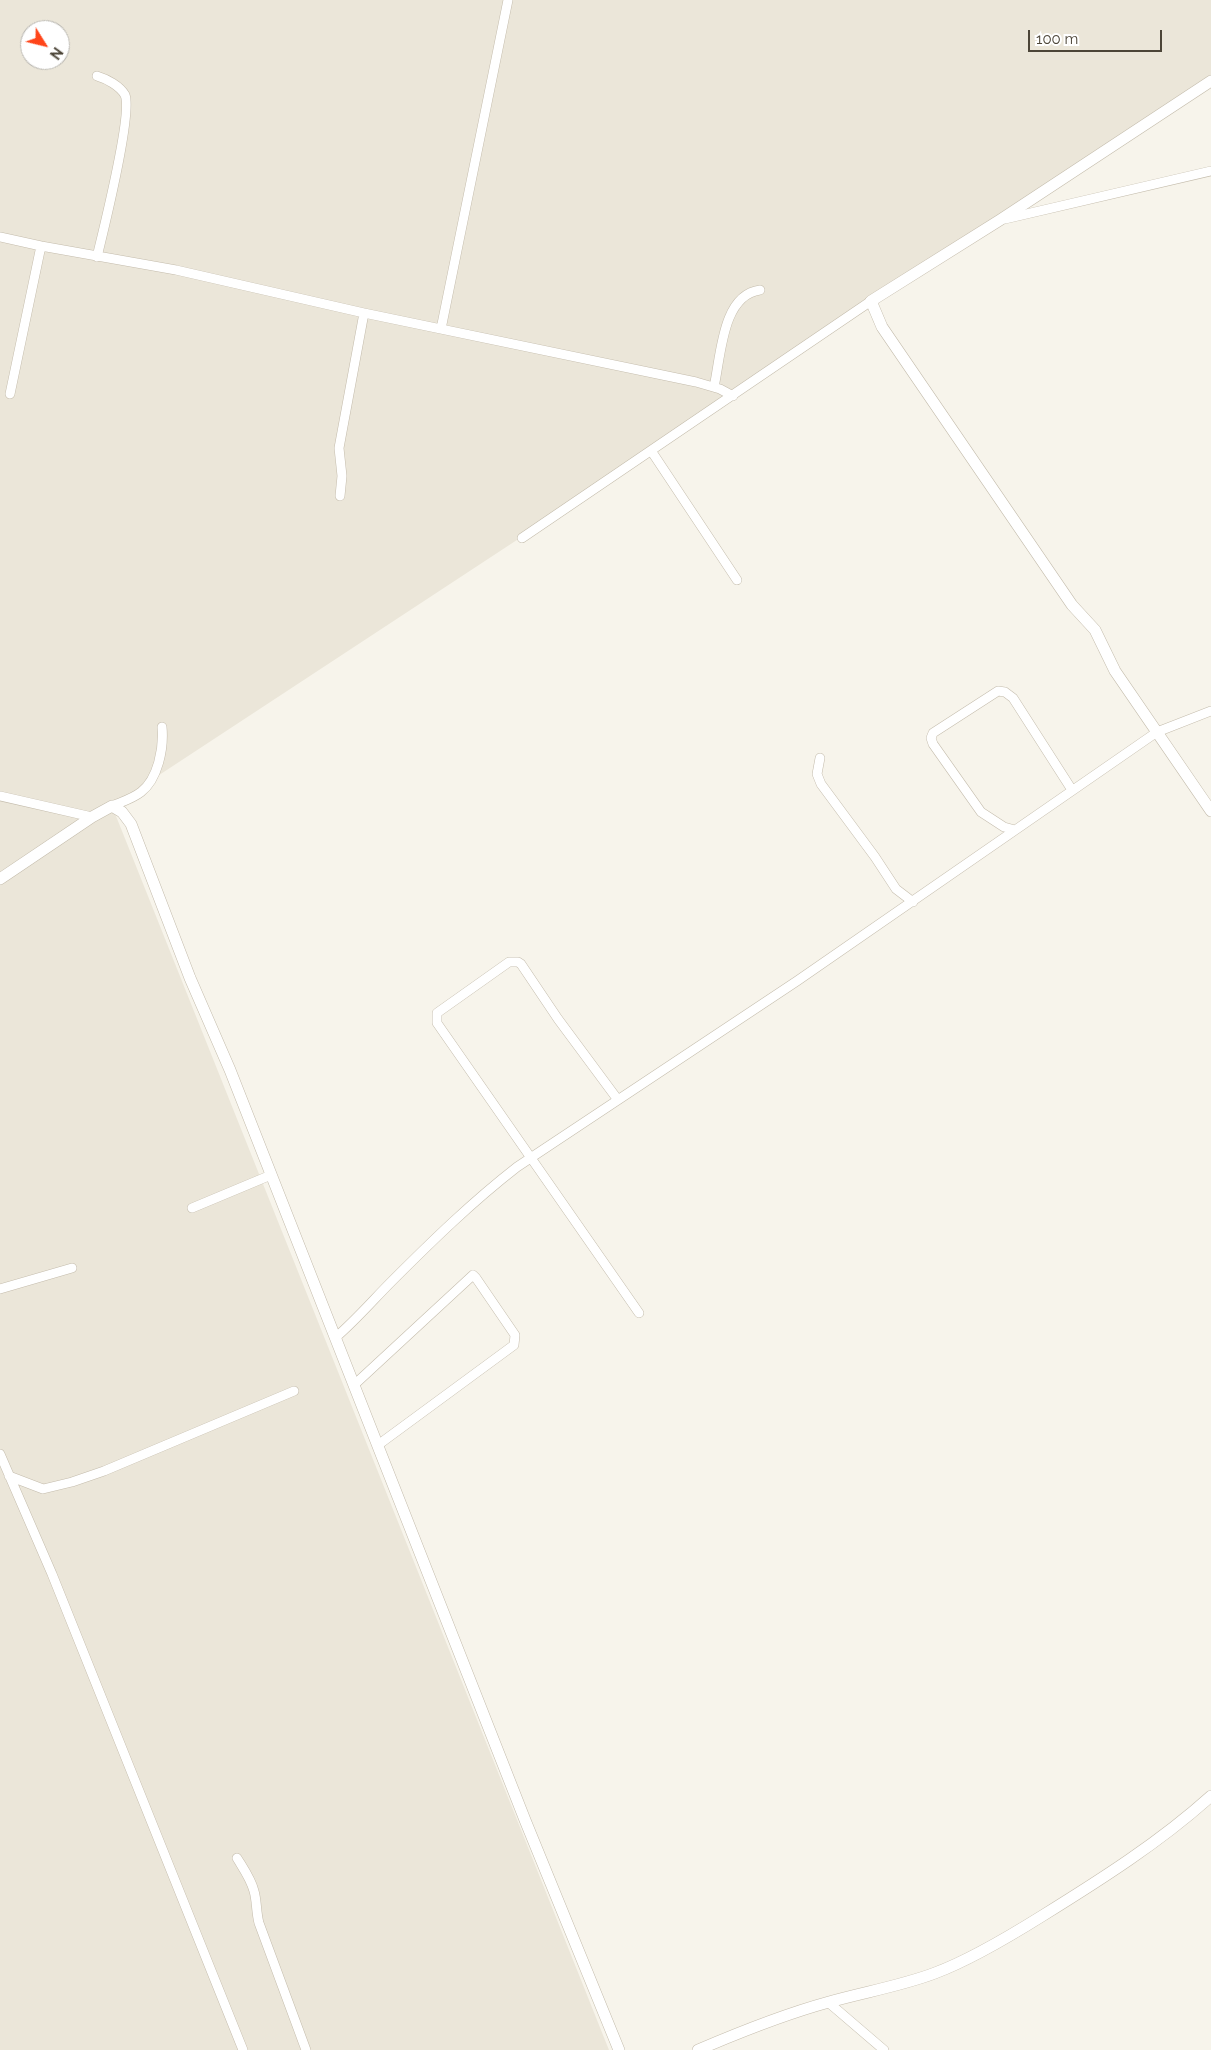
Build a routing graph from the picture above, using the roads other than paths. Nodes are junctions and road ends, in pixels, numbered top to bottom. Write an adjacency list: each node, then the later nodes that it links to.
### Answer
1 (508, 0): 12 (street)
2 (97, 76): 8 (street)
3 (1211, 82): 5 (street)
4 (1211, 170): 5 (street)
5 (1000, 220): 10 (street)
6 (0, 237): 7 (street)
7 (41, 246): 8 (street); 14 (street)
8 (96, 257): 11 (street)
9 (760, 290): 13 (street)
10 (871, 301): 15 (street); 22 (street)
11 (364, 313): 12 (street); 17 (street)
12 (441, 329): 13 (street)
13 (714, 386): 15 (street)
14 (10, 394)
15 (733, 396): 16 (street)
16 (652, 452): 18 (street); 19 (street)
17 (340, 496)
18 (522, 538)
19 (737, 580)
20 (1211, 711): 22 (street)
21 (162, 727): 26 (street)
22 (1157, 732): 24 (street); 27 (street)
23 (820, 758): 31 (street)
24 (1072, 790): 29 (street); 29 (street)
25 (0, 796): 28 (street)
26 (112, 806): 28 (street); 34 (street)
27 (1211, 812)
28 (92, 817): 30 (street)
29 (1015, 830): 31 (street)
30 (0, 879)
31 (913, 902): 32 (street)
32 (618, 1100): 33 (street); 33 (street)
33 (531, 1158): 38 (street); 39 (street)
34 (271, 1175): 35 (street); 39 (street)
35 (192, 1208)
36 (72, 1268): 37 (street)
37 (0, 1289)
38 (639, 1313)
39 (335, 1338): 40 (street)
40 (354, 1384): 42 (street); 42 (street)
41 (294, 1391): 44 (street)
42 (378, 1445): 50 (street)
43 (0, 1454): 44 (street)
44 (9, 1476): 48 (street)
45 (1211, 1796): 47 (street)
46 (237, 1858): 49 (street)
47 (828, 2002): 51 (street); 52 (street)
48 (244, 2050)
49 (306, 2050)
50 (619, 2050)
51 (698, 2050)
52 (884, 2050)

